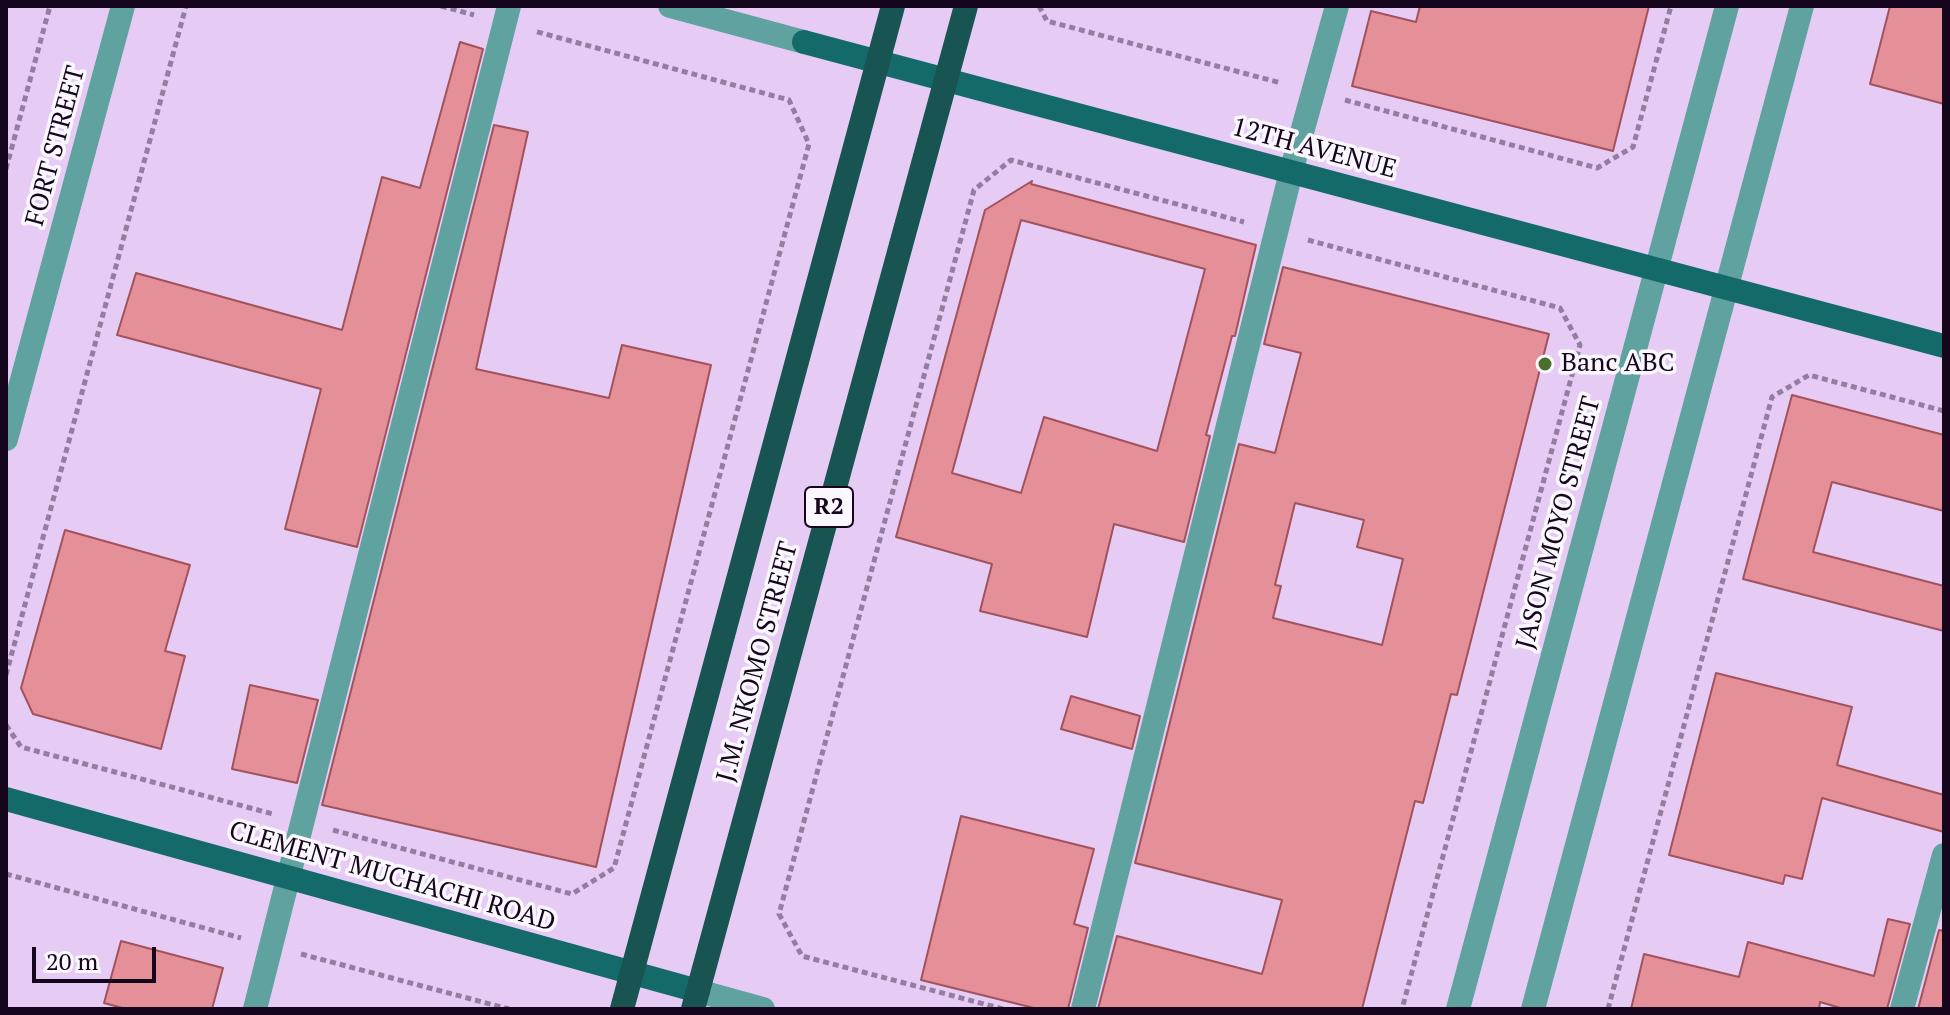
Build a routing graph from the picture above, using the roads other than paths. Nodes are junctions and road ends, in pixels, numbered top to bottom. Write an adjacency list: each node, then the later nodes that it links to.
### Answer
1 (123, 6): 16 (street, FORT STREET)
2 (670, 6): 9 (street, 12TH AVENUE)
3 (893, 6): 10 (highway, J.M. NKOMO STREET)
4 (966, 6): 11 (highway, J.M. NKOMO STREET / R2)
5 (1337, 6): 12 (street)
6 (1727, 6): 13 (street, JASON MOYO STREET)
7 (1802, 6): 14 (street)
8 (506, 15): 19 (street)
9 (804, 42): 10 (main road, 12TH AVENUE)
10 (878, 62): 11 (main road, 12TH AVENUE); 20 (highway, J.M. NKOMO STREET)
11 (946, 80): 12 (main road, 12TH AVENUE); 21 (highway, J.M. NKOMO STREET / R2)
12 (1291, 172): 13 (main road, 12TH AVENUE); 25 (street)
13 (1656, 269): 14 (main road, 12TH AVENUE); 26 (street, JASON MOYO STREET)
14 (1727, 288): 15 (main road, 12TH AVENUE); 27 (street)
15 (1944, 346)
16 (6, 439)
17 (6, 799): 19 (main road, CLEMENT MUCHACHI ROAD)
18 (1944, 855): 28 (street)
19 (290, 878): 20 (main road, CLEMENT MUCHACHI ROAD); 22 (street)
20 (632, 973): 21 (main road, CLEMENT MUCHACHI ROAD); 23 (highway, J.M. NKOMO STREET)
21 (696, 1000): 24 (street, CLEMENT MUCHACHI ROAD)
22 (255, 1009)
23 (622, 1009)
24 (763, 1009)
25 (1083, 1009)
26 (1458, 1009)
27 (1533, 1009)
28 (1902, 1009)

